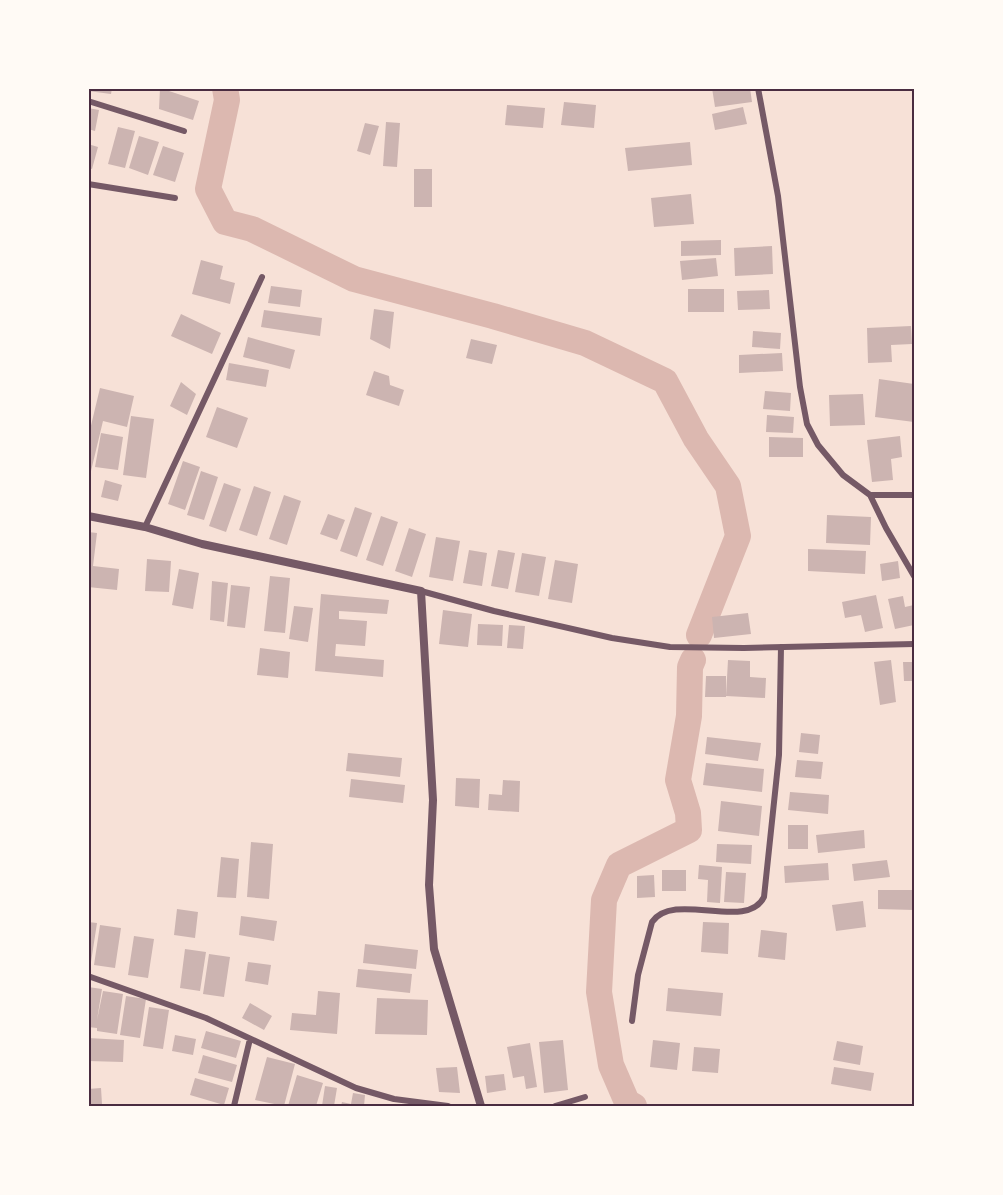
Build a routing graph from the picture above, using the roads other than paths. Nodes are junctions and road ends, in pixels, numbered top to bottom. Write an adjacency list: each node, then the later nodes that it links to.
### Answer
1 (758, 88): 7 (street)
2 (88, 101): 3 (street)
3 (184, 131)
4 (88, 184): 5 (street)
5 (175, 198)
6 (262, 277): 10 (street)
7 (870, 495): 8 (street); 11 (street)
8 (915, 495)
9 (88, 516): 10 (street)
10 (145, 527): 12 (street)
11 (915, 576)
12 (420, 591): 14 (street); 21 (street)
13 (915, 644): 14 (street)
14 (781, 647): 16 (street)
15 (88, 976): 17 (street)
16 (632, 1021)
17 (250, 1039): 19 (street); 20 (street)
18 (585, 1098): 22 (street)
19 (234, 1107)
20 (448, 1107)
21 (481, 1107)
22 (555, 1107)

